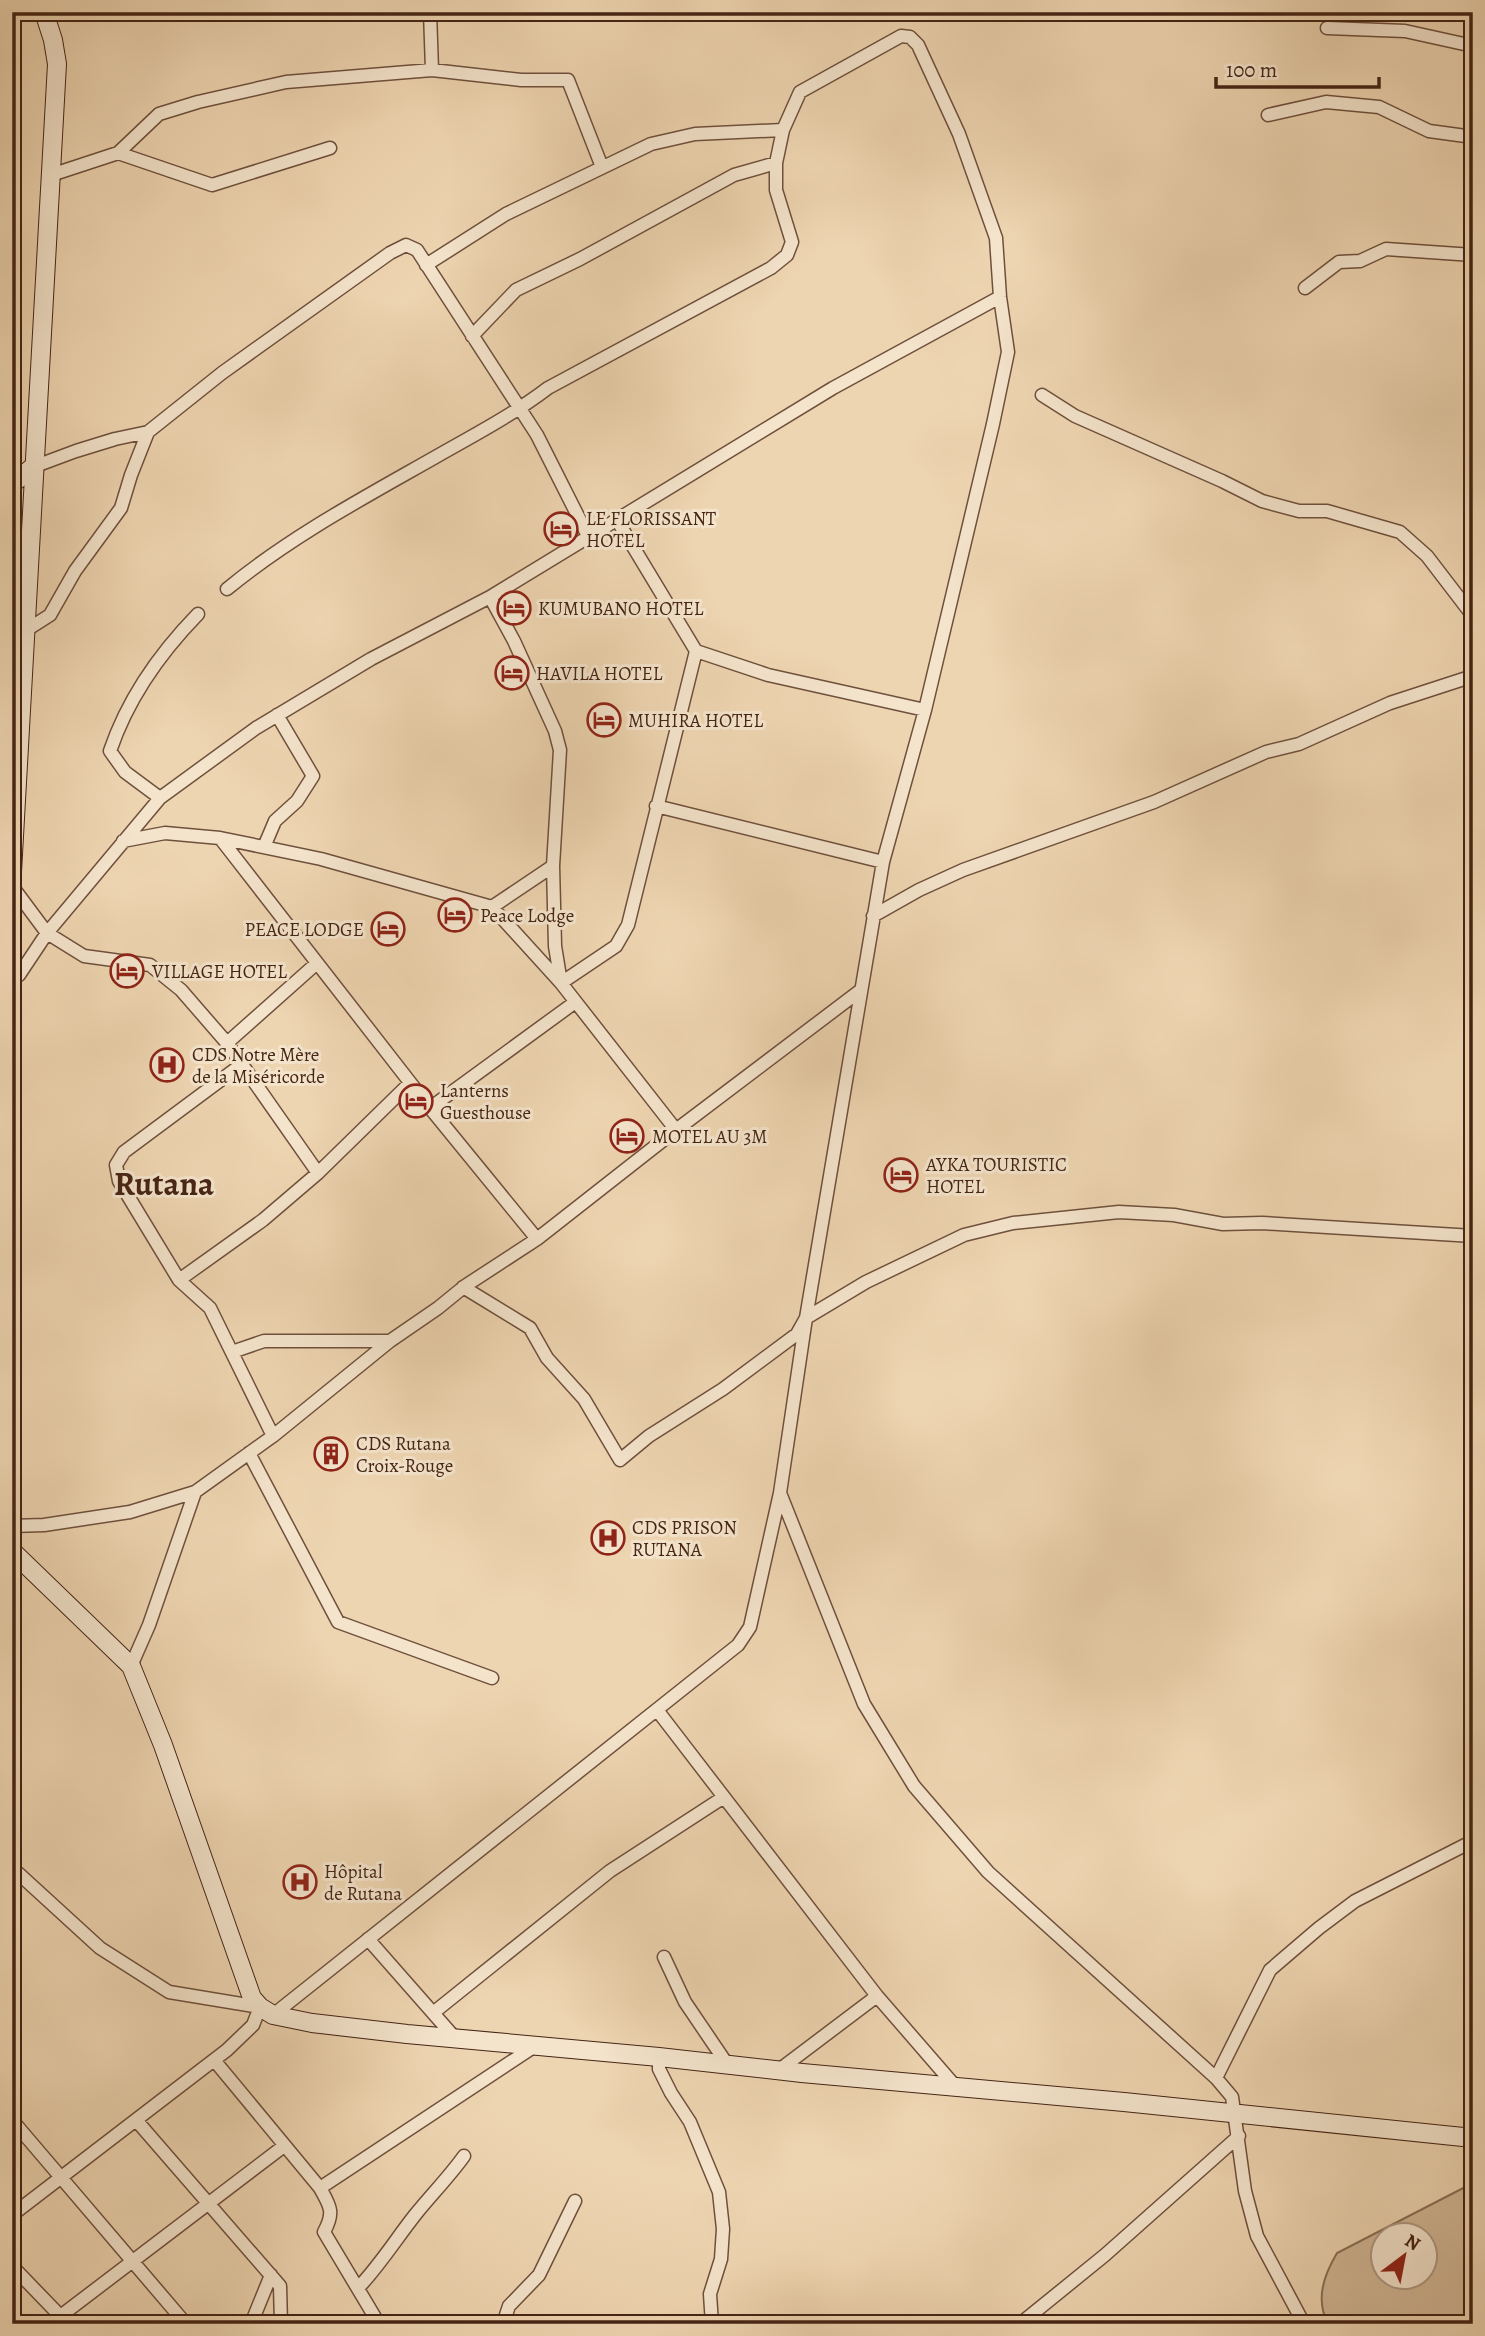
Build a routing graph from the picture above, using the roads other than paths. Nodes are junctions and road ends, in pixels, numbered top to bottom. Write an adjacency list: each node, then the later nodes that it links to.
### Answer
1 (44, 12): 13 (main road)
2 (430, 12): 5 (street)
3 (1327, 28): 4 (street)
4 (1473, 46)
5 (432, 71): 10 (street); 12 (street)
6 (1268, 115): 8 (street)
7 (783, 130): 11 (street); 12 (street); 17 (street)
8 (1473, 137)
9 (330, 148): 10 (street)
10 (118, 153): 13 (street)
11 (776, 163): 18 (street); 20 (street)
12 (602, 167): 15 (street)
13 (51, 175): 22 (main road)
14 (1473, 255): 16 (street)
15 (426, 265): 18 (street); 21 (street)
16 (1305, 288)
17 (1000, 297): 24 (street); 33 (street)
18 (472, 337): 20 (street)
19 (1042, 395): 29 (street)
20 (520, 409): 25 (street); 26 (street)
21 (148, 432): 22 (street); 30 (street)
22 (33, 467): 23 (main road); 30 (main road)
23 (12, 484)
24 (617, 520): 25 (street); 31 (street)
25 (588, 536): 27 (street)
26 (227, 589)
27 (490, 597): 34 (street); 42 (street)
28 (198, 614): 35 (street)
29 (1473, 616)
30 (25, 631): 37 (main road)
31 (696, 651): 33 (street); 36 (street)
32 (1473, 676): 46 (street)
33 (925, 710): 41 (street)
34 (277, 715): 35 (street); 40 (street)
35 (160, 798): 39 (street)
36 (656, 806): 41 (street); 50 (street)
37 (13, 830): 43 (main road)
38 (220, 838): 39 (street); 40 (street); 48 (street)
39 (123, 841): 47 (street)
40 (264, 847): 45 (street)
41 (883, 862): 46 (street)
42 (553, 866): 45 (street); 50 (street)
43 (12, 872)
44 (12, 886): 47 (street)
45 (492, 907): 50 (street)
46 (873, 916): 51 (street)
47 (47, 933): 49 (street); 53 (street)
48 (317, 963): 53 (street); 55 (street)
49 (12, 980)
50 (561, 983): 52 (street)
51 (861, 990): 57 (street); 63 (street)
52 (574, 1003): 56 (street); 57 (street)
53 (227, 1043): 54 (street)
54 (241, 1065): 58 (street); 61 (street)
55 (410, 1083): 56 (street); 58 (street)
56 (430, 1108): 60 (street)
57 (676, 1130): 60 (street)
58 (318, 1173): 61 (street)
59 (1473, 1236): 63 (street)
60 (537, 1239): 62 (street)
61 (179, 1280): 65 (street)
62 (463, 1287): 63 (street); 64 (street)
63 (806, 1318): 69 (street)
64 (390, 1341): 65 (street); 66 (street)
65 (232, 1352): 66 (street)
66 (273, 1436): 67 (street)
67 (249, 1453): 68 (street); 73 (street)
68 (195, 1492): 70 (street); 72 (street)
69 (780, 1493): 74 (street); 89 (street)
70 (12, 1526)
71 (12, 1551): 72 (main road)
72 (131, 1665): 81 (main road)
73 (492, 1678)
74 (657, 1710): 75 (street); 78 (street)
75 (724, 1797): 80 (street); 82 (street)
76 (1473, 1841): 89 (street)
77 (12, 1878): 81 (street)
78 (368, 1939): 81 (street); 82 (street)
79 (664, 1957): 87 (street)
80 (877, 1996): 88 (street); 90 (street)
81 (266, 2011): 83 (main road); 86 (street)
82 (433, 2013): 83 (street)
83 (454, 2038): 84 (main road)
84 (535, 2046): 85 (main road); 99 (street)
85 (659, 2057): 87 (main road); 114 (street)
86 (214, 2060): 93 (street); 96 (street)
87 (727, 2064): 88 (main road)
88 (779, 2070): 90 (main road)
89 (1216, 2078): 91 (street)
90 (955, 2087): 91 (main road)
91 (1235, 2115): 94 (street); 95 (main road)
92 (12, 2120): 98 (street)
93 (136, 2120): 98 (street); 101 (street)
94 (1239, 2136): 115 (street); 116 (street)
95 (1473, 2136)
96 (284, 2146): 99 (street); 101 (street)
97 (464, 2157): 106 (street)
98 (61, 2178): 102 (street); 103 (street)
99 (320, 2188): 106 (street)
100 (575, 2201): 113 (street)
101 (209, 2204): 103 (street); 105 (street)
102 (12, 2215)
103 (133, 2262): 107 (street); 109 (street)
104 (12, 2266): 107 (street)
105 (271, 2275): 110 (street); 111 (street)
106 (358, 2288): 112 (street)
107 (64, 2320): 108 (street)
108 (50, 2324)
109 (186, 2324)
110 (251, 2324)
111 (281, 2324)
112 (379, 2324)
113 (503, 2324)
114 (712, 2324)
115 (1020, 2324)
116 (1304, 2324)

